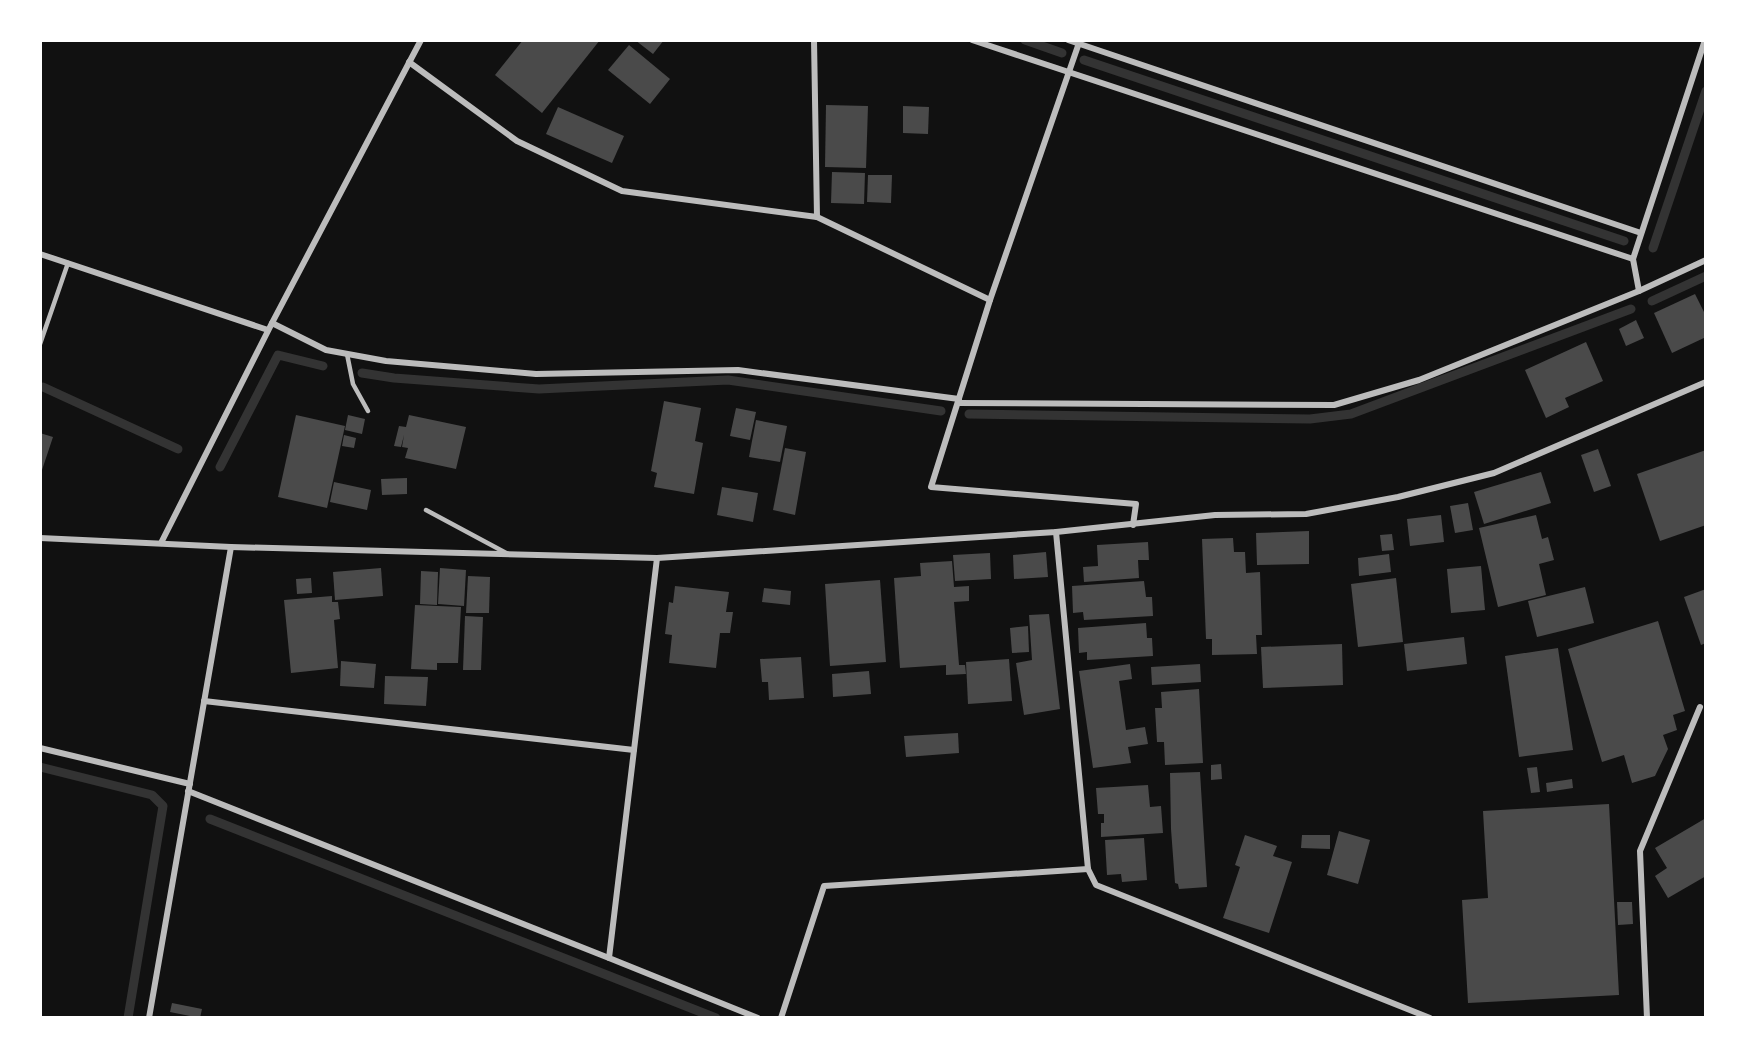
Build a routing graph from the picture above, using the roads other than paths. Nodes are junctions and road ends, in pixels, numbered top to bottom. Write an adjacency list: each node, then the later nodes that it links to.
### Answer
1 (421, 40): 7 (street)
2 (814, 40): 9 (street)
3 (972, 40): 8 (street)
4 (1068, 40): 6 (street)
5 (1705, 40): 10 (street)
6 (1079, 42): 8 (street); 10 (street)
7 (409, 62): 9 (street); 17 (street)
8 (1069, 72): 12 (street); 16 (street)
9 (817, 217): 16 (street)
10 (1641, 233): 12 (street)
11 (40, 254): 14 (street)
12 (1633, 259): 15 (street)
13 (1706, 260): 15 (street)
14 (68, 263): 18 (street); 19 (lane)
15 (1639, 291): 22 (street)
16 (990, 300): 22 (street)
17 (272, 323): 18 (street); 20 (street)
18 (268, 330): 28 (street)
19 (40, 344)
20 (347, 354): 22 (street); 23 (lane)
21 (1706, 382): 25 (street)
22 (958, 401): 25 (street)
23 (368, 411)
24 (426, 510): 30 (lane)
25 (1133, 525): 26 (street)
26 (1056, 532): 31 (street); 37 (street)
27 (40, 538): 28 (street)
28 (160, 543): 29 (street)
29 (231, 547): 30 (street); 32 (street)
30 (509, 554): 31 (street)
31 (657, 558): 35 (street)
32 (204, 701): 35 (street); 36 (street)
33 (1700, 707): 43 (street)
34 (40, 748): 36 (street)
35 (634, 750): 38 (street)
36 (189, 788): 38 (street); 39 (street)
37 (1088, 869): 41 (street); 42 (street)
38 (609, 958): 40 (street)
39 (149, 1017)
40 (758, 1017)
41 (781, 1017)
42 (1430, 1017)
43 (1647, 1017)

